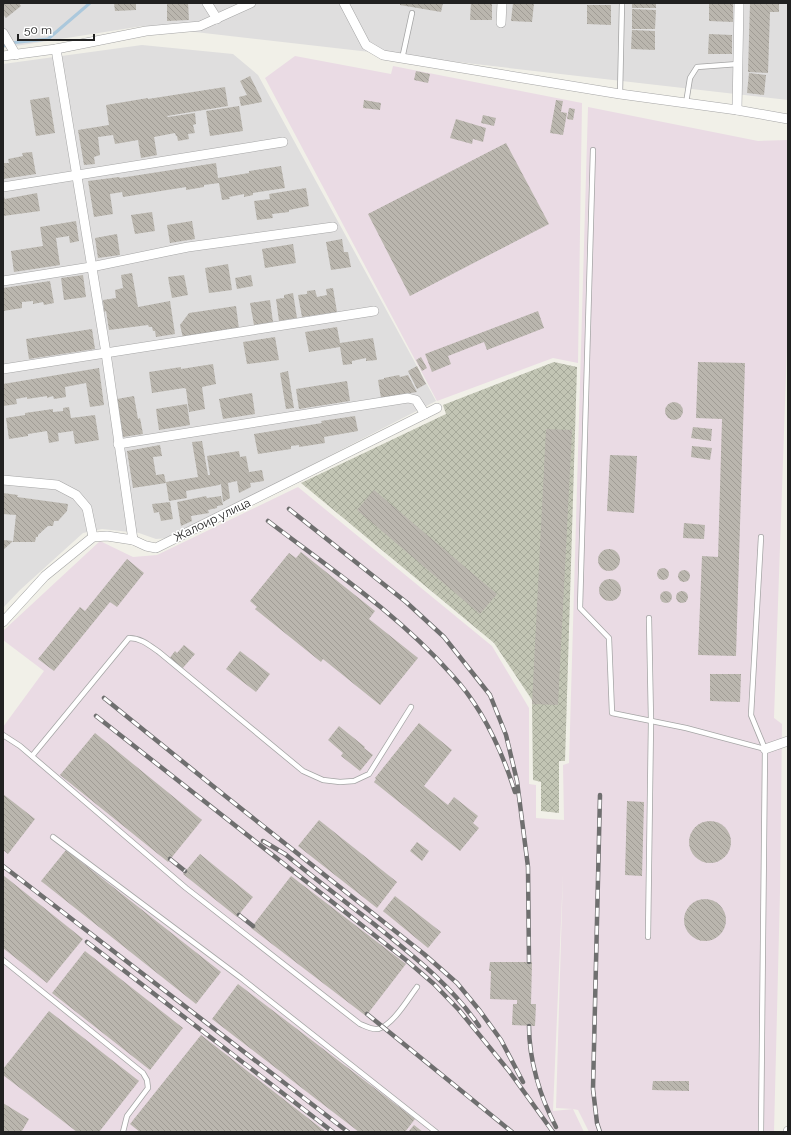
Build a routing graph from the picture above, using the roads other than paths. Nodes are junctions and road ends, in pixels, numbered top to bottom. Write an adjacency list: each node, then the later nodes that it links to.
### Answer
1 (207, 3): 8 (street)
2 (251, 3): 8 (street)
3 (344, 3): 14 (street)
4 (502, 3): 9 (street)
5 (622, 3): 16 (lane)
6 (739, 3): 15 (street)
7 (412, 13): 14 (lane)
8 (217, 19): 11 (street)
9 (501, 23)
10 (6, 39): 12 (street)
11 (56, 49): 12 (street); 22 (street)
12 (16, 55): 13 (street)
13 (3, 56)
14 (402, 58): 16 (street)
15 (738, 64): 17 (lane); 18 (street)
16 (620, 94): 17 (street)
17 (686, 103): 18 (street)
18 (737, 110): 19 (street)
19 (788, 119)
20 (283, 142): 22 (street)
21 (593, 150): 40 (lane)
22 (76, 176): 23 (street); 25 (street)
23 (3, 188)
24 (333, 227): 25 (street)
25 (91, 267): 26 (street); 28 (street)
26 (3, 281)
27 (374, 311): 28 (street)
28 (106, 353): 29 (street); 32 (street)
29 (3, 369)
30 (437, 408): 31 (street, Жалоир улица)
31 (424, 414): 32 (street); 36 (street, Жалоир улица)
32 (118, 444): 36 (street)
33 (3, 480): 35 (street)
34 (761, 537): 43 (lane)
35 (93, 538): 36 (street, Жалоир улица); 38 (street)
36 (133, 540)
37 (649, 618): 40 (lane)
38 (3, 622)
39 (411, 707): 44 (lane)
40 (651, 721): 43 (lane); 46 (lane)
41 (3, 735): 44 (lane)
42 (788, 741): 43 (street)
43 (765, 749): 51 (lane)
44 (32, 756): 48 (lane)
45 (53, 837): 50 (lane)
46 (648, 937)
47 (3, 960): 49 (lane)
48 (418, 987)
49 (123, 1132)
50 (436, 1132)
51 (761, 1132)

